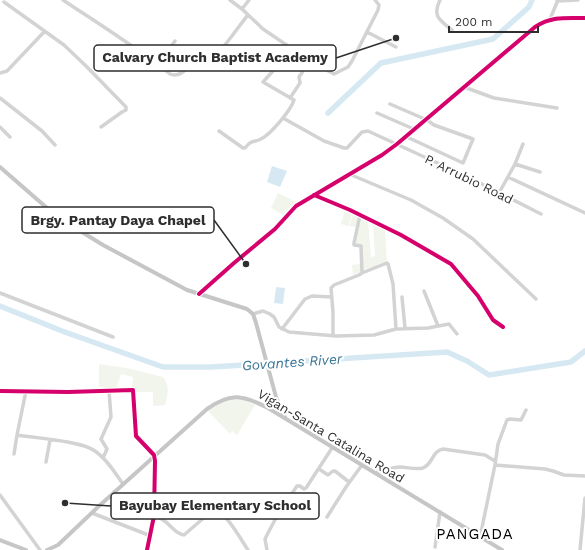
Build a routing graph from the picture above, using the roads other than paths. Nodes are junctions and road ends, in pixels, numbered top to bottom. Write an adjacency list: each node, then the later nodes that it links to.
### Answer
1 (63, 0): 21 (street)
2 (230, 0): 10 (street)
3 (249, 0): 10 (street)
4 (375, 0): 16 (street)
5 (440, 0): 14 (street)
6 (578, 0): 8 (street)
7 (5, 1): 9 (street); 15 (street)
8 (558, 1): 13 (street)
9 (0, 6)
10 (242, 9): 11 (street)
11 (248, 15): 19 (street); 21 (street)
12 (585, 18): 13 (street)
13 (550, 19): 23 (street)
14 (452, 30)
15 (44, 32): 22 (street); 32 (street)
16 (367, 32): 18 (street); 20 (street)
17 (174, 41): 21 (street)
18 (396, 47)
19 (291, 48): 20 (street); 25 (street)
20 (310, 61): 25 (street)
21 (158, 64)
22 (0, 73)
23 (464, 87): 27 (street); 30 (street)
24 (0, 98): 39 (street)
25 (290, 98): 29 (street)
26 (390, 104): 30 (street)
27 (557, 108)
28 (377, 113): 33 (street)
29 (283, 118): 34 (street); 37 (street, P. Arrubio Road)
30 (427, 120): 33 (street); 36 (street)
31 (0, 127): 35 (street)
32 (101, 127)
33 (416, 130): 36 (street)
34 (219, 132)
35 (10, 137)
36 (407, 137): 37 (street)
37 (397, 144): 43 (street); 45 (street, P. Arrubio Road)
38 (523, 144): 40 (street)
39 (55, 145)
40 (515, 164): 42 (street); 44 (street)
41 (0, 167): 53 (main road)
42 (540, 172)
43 (349, 174): 46 (street); 56 (street)
44 (508, 177): 45 (street); 47 (street)
45 (499, 193): 48 (street, P. Arrubio Road)
46 (314, 195): 49 (street); 53 (street)
47 (585, 213)
48 (541, 214)
49 (360, 215): 50 (street); 59 (street)
50 (362, 272): 55 (street); 62 (street)
51 (424, 291): 58 (street)
52 (0, 292): 65 (street)
53 (200, 294): 57 (main road)
54 (402, 297): 60 (street)
55 (332, 298): 61 (street); 64 (street)
56 (536, 299)
57 (253, 314): 61 (street); 69 (main road)
58 (438, 326): 60 (street); 63 (street)
59 (503, 327)
60 (405, 328): 62 (street)
61 (282, 329): 64 (street)
62 (396, 329): 64 (street)
63 (457, 334)
64 (333, 335)
65 (113, 336)
66 (0, 391): 67 (street)
67 (26, 391): 68 (street); 73 (street)
68 (109, 391): 77 (street); 78 (street)
69 (278, 402): 70 (main road); 72 (main road)
70 (268, 408): 72 (main road, Vigan-Santa Catalina Road); 77 (main road, Vigan-Santa Catalina Road)
71 (526, 410): 80 (street)
72 (285, 418): 75 (main road, Vigan-Santa Catalina Road)
73 (17, 435): 74 (street); 76 (street)
74 (50, 440): 78 (street); 79 (street)
75 (332, 448): 81 (main road, Vigan-Santa Catalina Road); 82 (street)
76 (14, 454)
77 (154, 455): 86 (main road, Vigan-Santa Catalina Road); 91 (street)
78 (103, 458): 86 (street)
79 (46, 462)
80 (495, 463): 83 (street); 84 (street); 95 (street)
81 (362, 465): 83 (main road, Vigan-Santa Catalina Road); 85 (street)
82 (319, 470): 85 (street); 103 (street)
83 (375, 473): 89 (main road, Vigan-Santa Catalina Road)
84 (585, 476)
85 (349, 482): 92 (street)
86 (123, 484): 90 (main road, Vigan-Santa Catalina Road)
87 (0, 495): 99 (street)
88 (585, 498): 93 (street)
89 (440, 512): 95 (main road, Vigan-Santa Catalina Road); 97 (street)
90 (92, 513): 94 (street); 100 (main road, Vigan-Santa Catalina Road)
91 (154, 516): 94 (street); 102 (street)
92 (327, 517)
93 (584, 525): 105 (street)
94 (151, 536): 101 (street)
95 (480, 537): 104 (main road, Vigan-Santa Catalina Road)
96 (0, 540): 98 (main road)
97 (435, 547)
98 (26, 550)
99 (40, 550)
100 (47, 550)
101 (147, 550)
102 (248, 550)
103 (267, 550)
104 (502, 550)
105 (580, 550)

